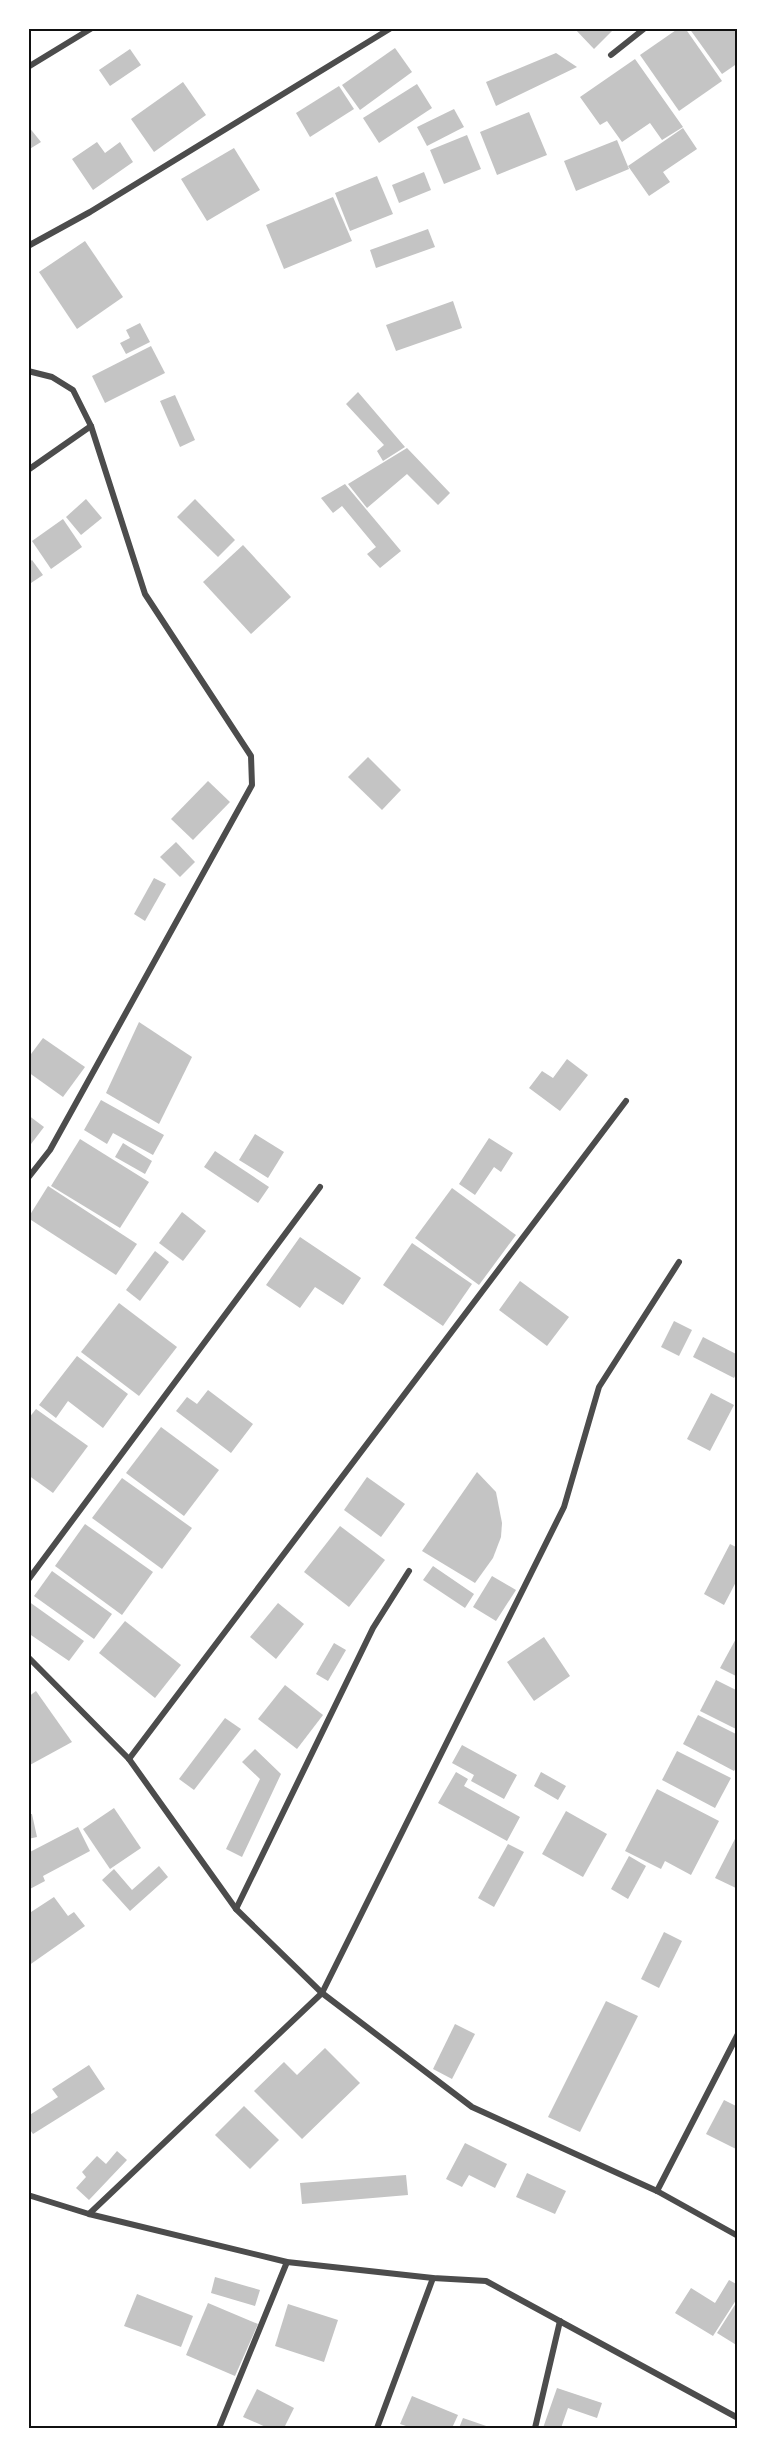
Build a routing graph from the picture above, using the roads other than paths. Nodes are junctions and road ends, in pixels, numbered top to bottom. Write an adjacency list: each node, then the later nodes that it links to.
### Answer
1 (92, 28): 5 (street)
2 (391, 28): 6 (street)
3 (645, 28): 4 (street)
4 (611, 55)
5 (28, 67)
6 (28, 246)
7 (28, 371): 8 (street)
8 (91, 426): 9 (street); 11 (street)
9 (28, 470)
10 (626, 1101): 17 (street)
11 (28, 1178)
12 (321, 1187): 15 (street)
13 (679, 1262): 19 (street)
14 (409, 1571): 18 (street)
15 (28, 1580)
16 (28, 1657): 17 (street)
17 (129, 1759): 18 (street)
18 (236, 1909): 19 (street)
19 (322, 1993): 21 (street); 23 (street)
20 (738, 2034): 21 (street)
21 (657, 2191): 24 (street)
22 (28, 2195): 23 (street)
23 (89, 2214): 25 (street)
24 (738, 2236)
25 (287, 2262): 26 (street); 29 (street)
26 (433, 2278): 27 (street); 30 (street)
27 (560, 2321): 28 (street); 31 (street)
28 (738, 2418)
29 (219, 2428)
30 (377, 2428)
31 (535, 2428)

